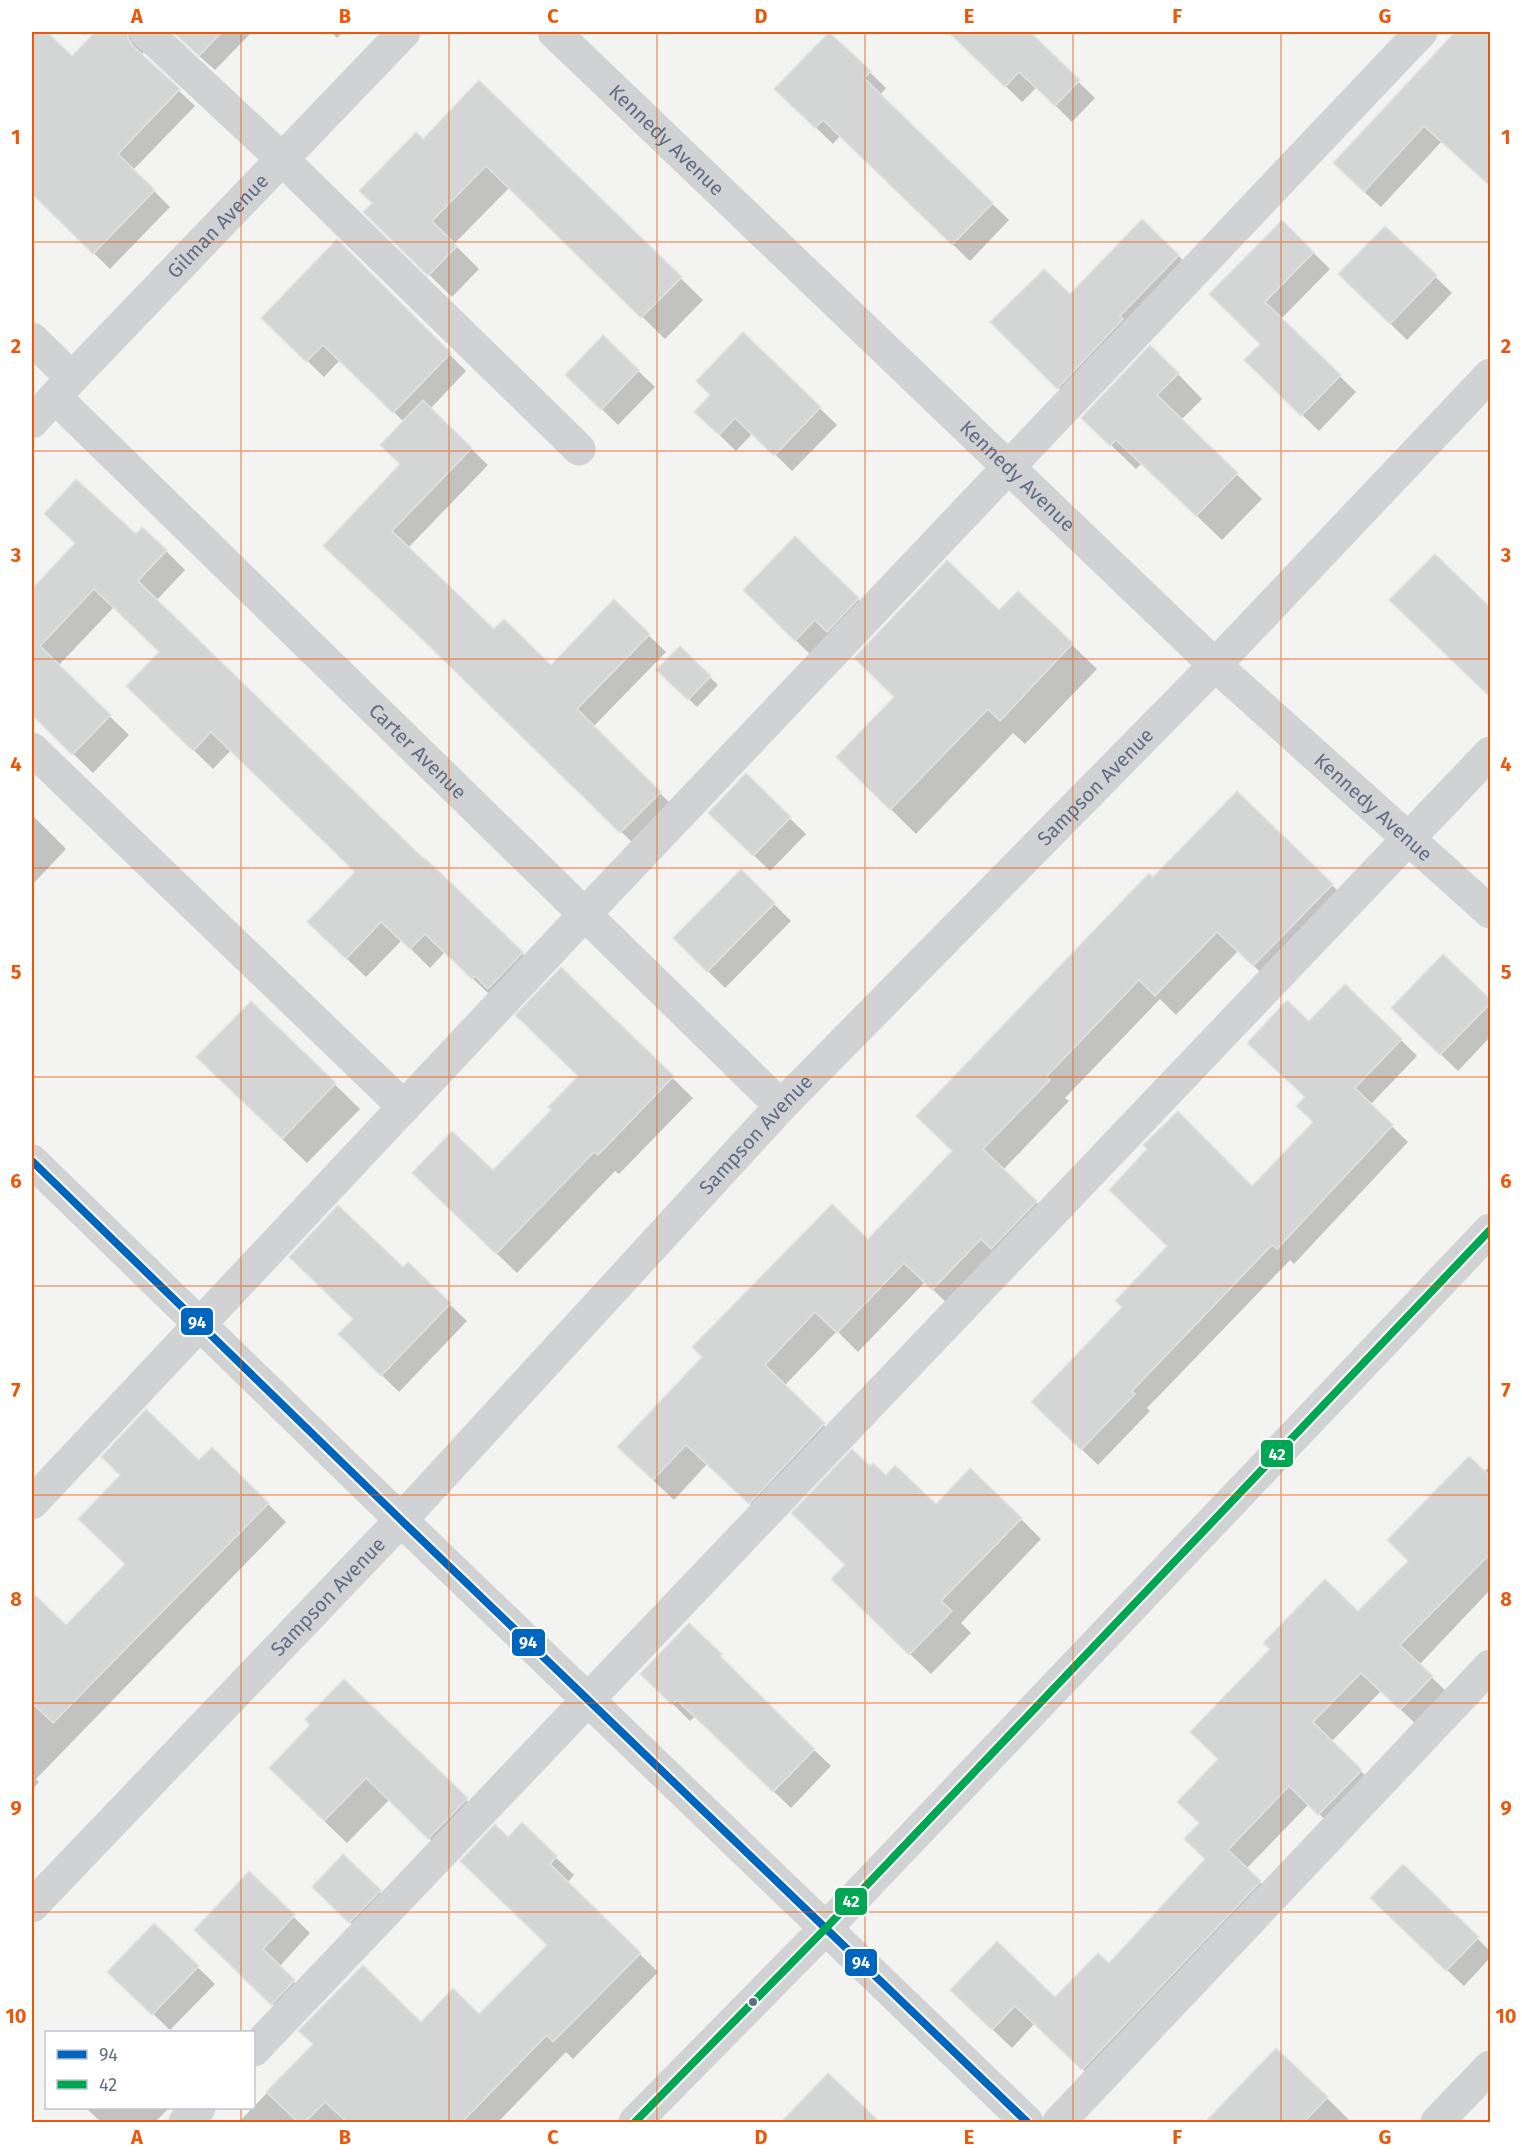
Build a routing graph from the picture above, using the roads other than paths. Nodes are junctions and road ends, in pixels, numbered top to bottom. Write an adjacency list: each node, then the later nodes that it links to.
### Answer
1 (146, 32): 5 (street)
2 (404, 32): 5 (street, Gilman Avenue)
3 (554, 32): 11 (street, Kennedy Avenue)
4 (1420, 32): 11 (street)
5 (282, 159): 8 (street, Gilman Avenue); 10 (street)
6 (32, 339): 8 (street, Carter Avenue)
7 (1491, 375): 12 (street, Sampson Avenue)
8 (63, 387): 9 (street, Gilman Avenue); 17 (street, Carter Avenue)
9 (32, 422)
10 (579, 449)
11 (1008, 467): 12 (street, Kennedy Avenue); 17 (street)
12 (1215, 665): 15 (street, Kennedy Avenue); 18 (street, Sampson Avenue)
13 (32, 749): 19 (street)
14 (1491, 753): 15 (street)
15 (1408, 839): 16 (street, Kennedy Avenue); 26 (street)
16 (1491, 912)
17 (585, 914): 18 (street, Carter Avenue); 19 (street)
18 (781, 1106): 24 (street, Sampson Avenue)
19 (404, 1107): 22 (street)
20 (32, 1161): 22 (street)
21 (1491, 1230): 28 (street)
22 (199, 1324): 23 (street); 24 (street)
23 (32, 1503)
24 (401, 1520): 26 (street); 27 (street, Sampson Avenue)
25 (1491, 1666): 35 (street)
26 (586, 1699): 28 (street); 29 (street)
27 (32, 1906)
28 (825, 1929): 33 (street); 34 (street)
29 (255, 2049)
30 (1491, 2067): 36 (street)
31 (198, 2109): 32 (street)
32 (185, 2122)
33 (636, 2122)
34 (1027, 2122)
35 (1059, 2122)
36 (1437, 2122)

